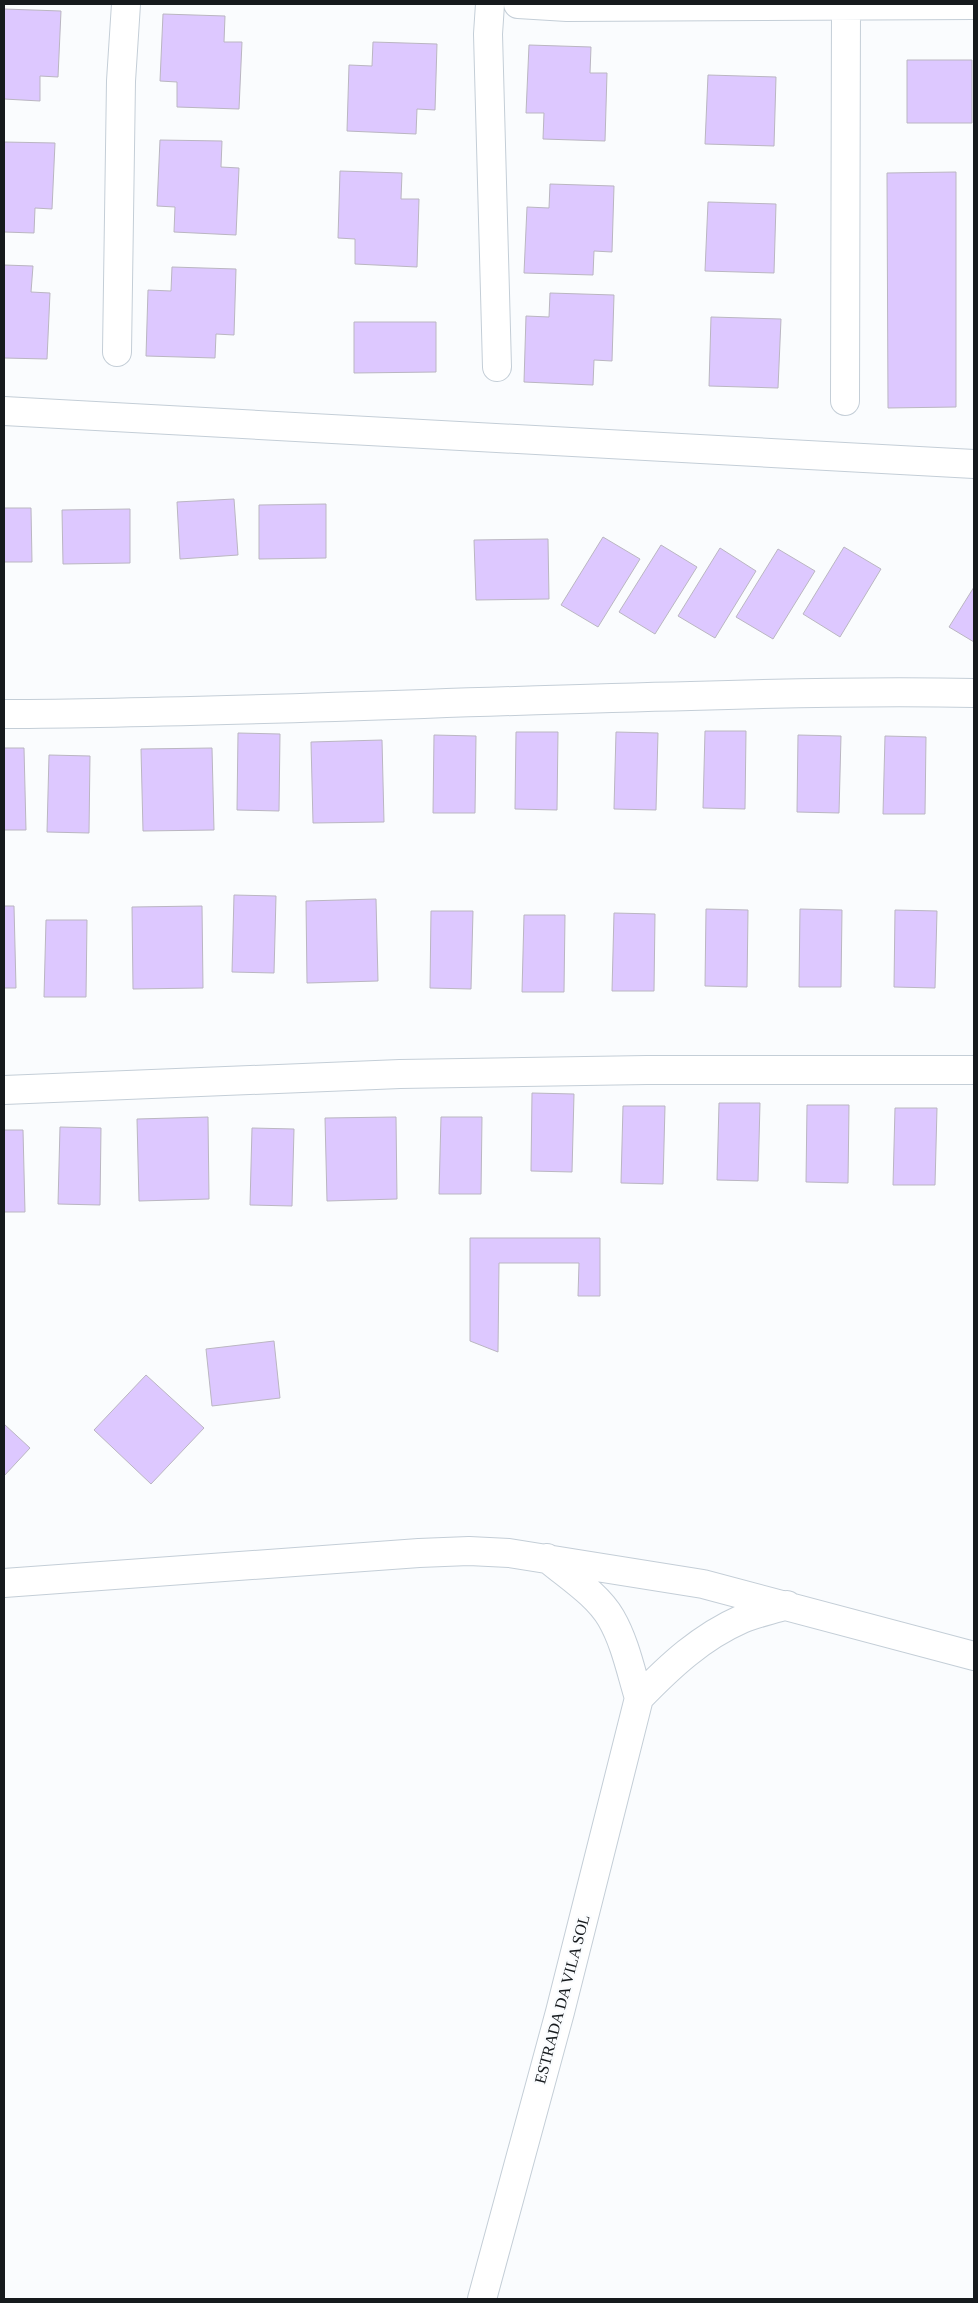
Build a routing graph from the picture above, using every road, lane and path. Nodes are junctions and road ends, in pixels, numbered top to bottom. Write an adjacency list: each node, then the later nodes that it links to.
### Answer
1 (126, 4): 6 (street)
2 (490, 4): 7 (street)
3 (518, 4): 4 (street)
4 (846, 4): 5 (street); 8 (street)
5 (974, 5)
6 (117, 352)
7 (497, 367)
8 (845, 401)
9 (4, 411): 10 (street)
10 (974, 464)
11 (974, 693): 12 (street)
12 (4, 714)
13 (974, 1070): 14 (street)
14 (4, 1090)
15 (547, 1558): 16 (street); 17 (street); 19 (street)
16 (4, 1582)
17 (787, 1605): 18 (street); 19 (street)
18 (974, 1656)
19 (639, 1698): 20 (street, ESTRADA DA VILA SOL)
20 (482, 2299)

